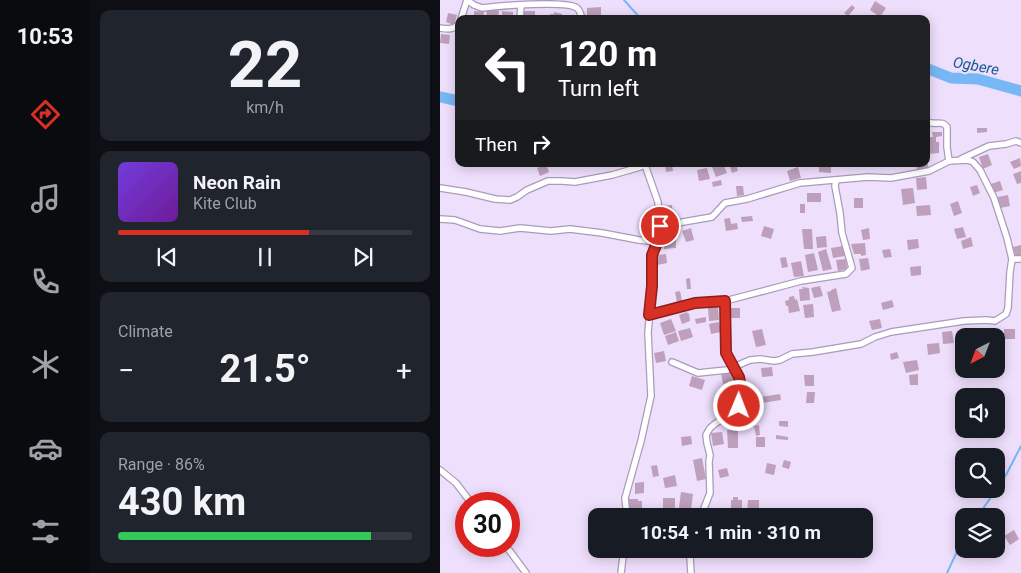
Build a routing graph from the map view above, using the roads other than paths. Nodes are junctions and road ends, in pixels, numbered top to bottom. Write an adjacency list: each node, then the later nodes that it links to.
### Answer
1 (467, 0): 3 (street); 4 (street)
2 (555, 2): 3 (street); 6 (street)
3 (521, 5): 5 (street)
4 (462, 15)
5 (520, 15)
6 (581, 15)
7 (455, 27): 8 (street)
8 (440, 28)
9 (930, 122): 12 (street)
10 (1021, 143): 11 (street)
11 (960, 160): 12 (street); 20 (street)
12 (949, 161): 15 (street)
13 (637, 167): 16 (street)
14 (648, 167): 18 (street)
15 (836, 180): 18 (street); 22 (street)
16 (440, 188)
17 (440, 219): 19 (street)
18 (660, 226): 19 (street)
19 (657, 242): 23 (street)
20 (1012, 259): 21 (street); 25 (street)
21 (1021, 259)
22 (725, 301): 23 (street); 25 (street)
23 (649, 315): 28 (street)
24 (672, 362): 25 (street)
25 (734, 367): 29 (street)
26 (440, 470): 27 (street)
27 (463, 492)
28 (626, 508)
29 (704, 508)
30 (514, 557): 33 (street)
31 (623, 558): 34 (street)
32 (690, 558): 35 (street)
33 (526, 573)
34 (621, 573)
35 (691, 573)

